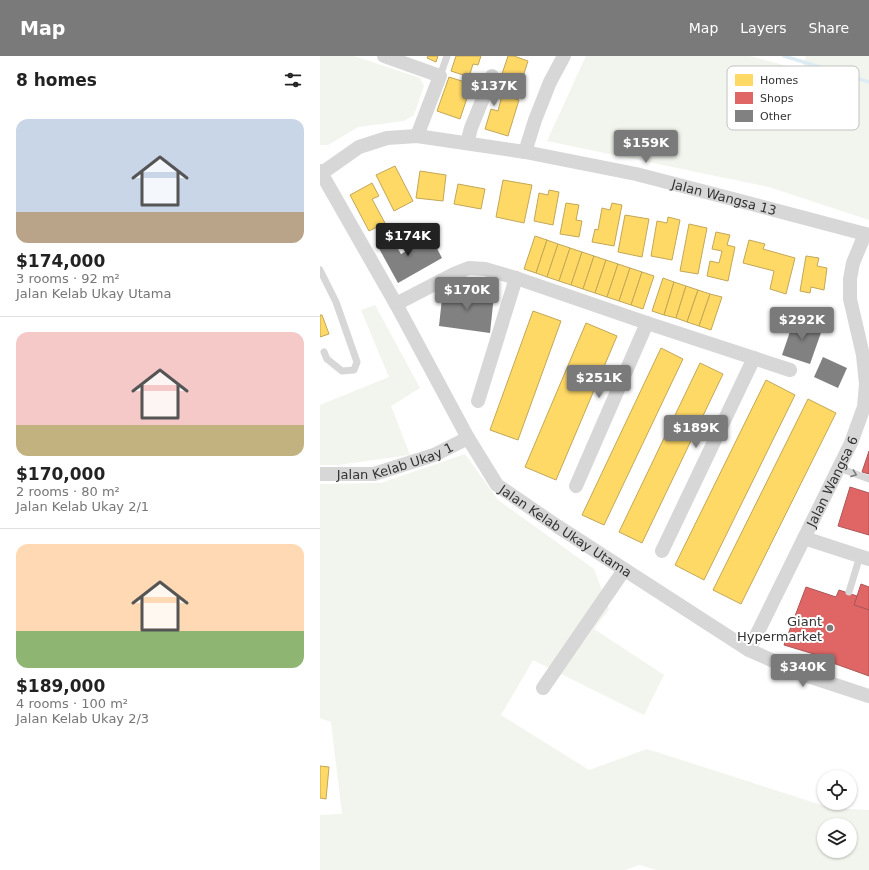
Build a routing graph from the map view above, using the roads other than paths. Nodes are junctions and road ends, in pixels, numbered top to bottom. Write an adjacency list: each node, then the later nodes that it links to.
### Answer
1 (384, 56): 4 (street)
2 (447, 56): 4 (lane)
3 (564, 56): 8 (street)
4 (440, 76): 6 (street)
5 (492, 76): 7 (street)
6 (417, 136): 7 (street, Jalan Wangsa 13); 9 (street, Jalan Wangsa 13)
7 (467, 143): 8 (street, Jalan Wangsa 13)
8 (525, 152): 10 (street, Jalan Wangsa 13)
9 (321, 172): 13 (street, Jalan Kelab Ukay Utama)
10 (867, 234): 19 (street, Jalan Wangsa 6)
11 (320, 270): 15 (lane)
12 (516, 278): 13 (street); 14 (street); 18 (street)
13 (396, 304): 20 (street, Jalan Kelab Ukay Utama)
14 (647, 323): 16 (street); 24 (street)
15 (324, 352)
16 (754, 358): 17 (street); 26 (street)
17 (790, 370)
18 (478, 401)
19 (866, 408): 21 (street, Jalan Wangsa 6)
20 (468, 438): 22 (street, Jalan Kelab Ukay 1); 28 (street, Jalan Kelab Ukay Utama)
21 (839, 468): 23 (lane, one-way to 23); 25 (street, Jalan Wangsa 6)
22 (320, 474)
23 (869, 479)
24 (576, 486)
25 (804, 538): 27 (street); 30 (street, Jalan Wangsa 6)
26 (662, 551)
27 (864, 557): 29 (lane)
28 (624, 570): 30 (street, Jalan Kelab Ukay Utama); 31 (street)
29 (849, 592)
30 (749, 650): 32 (street, Jalan Kelab Ukay Utama)
31 (543, 688)
32 (869, 696)

